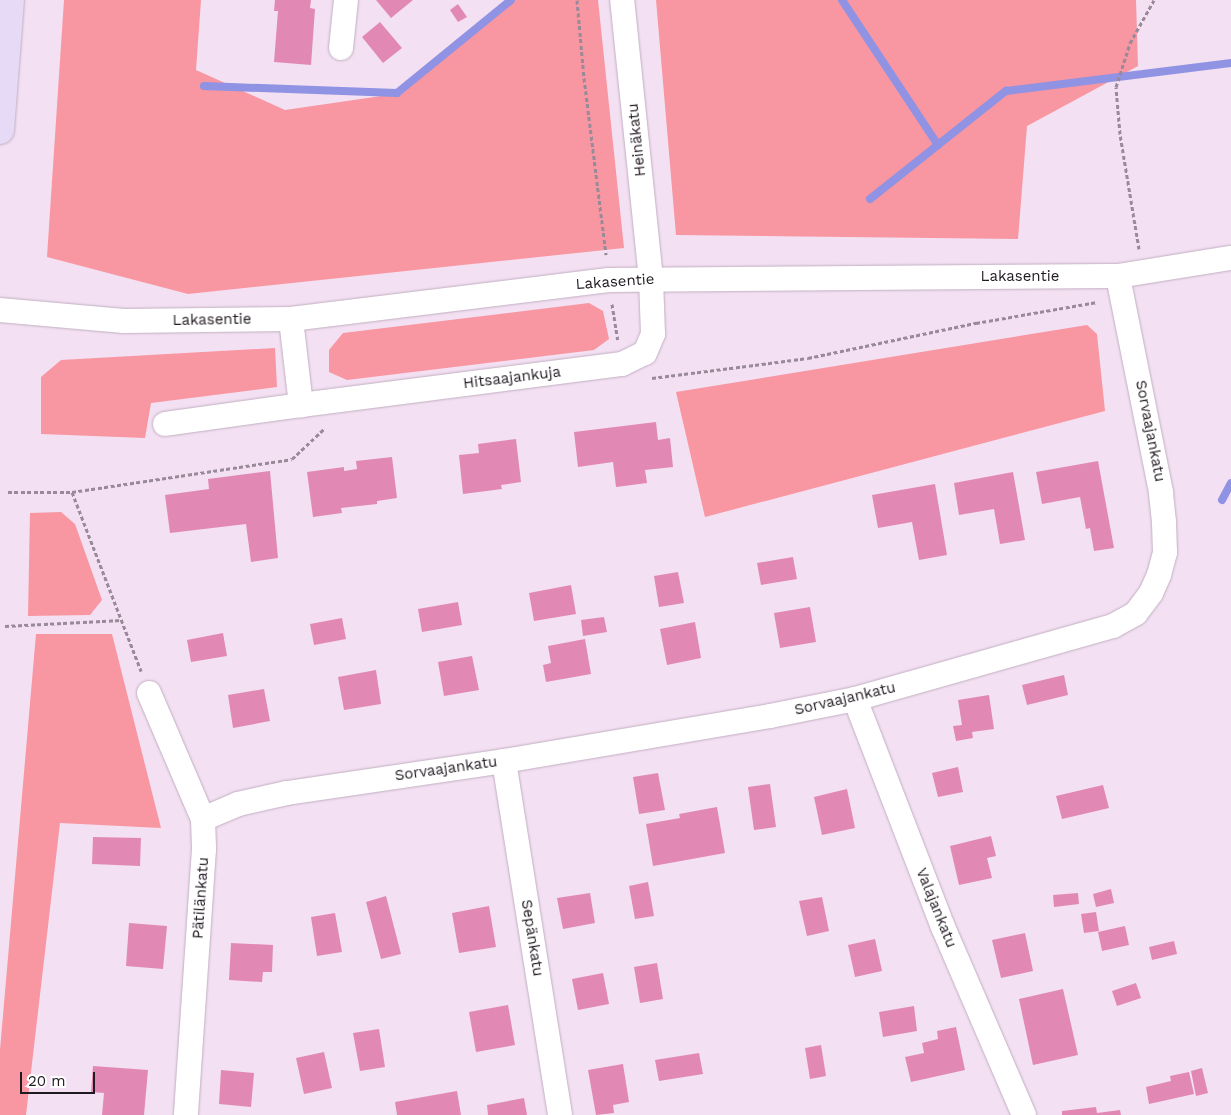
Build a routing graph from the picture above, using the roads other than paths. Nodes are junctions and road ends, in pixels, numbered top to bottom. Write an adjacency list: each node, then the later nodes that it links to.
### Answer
1 (10, 0): 5 (main road)
2 (346, 0): 4 (street)
3 (622, 0): 8 (street, Heinäkatu)
4 (341, 48)
5 (0, 130)
6 (1231, 258): 7 (street, Lakasentie)
7 (1118, 276): 8 (street, Lakasentie); 14 (street, Sorvaajankatu)
8 (651, 279): 10 (street, Lakasentie); 11 (street, Hitsaajankuja)
9 (0, 310): 10 (street, Lakasentie)
10 (291, 318): 11 (street)
11 (301, 404): 12 (street, Hitsaajankuja)
12 (165, 424)
13 (149, 693): 16 (street, Pätilänkatu)
14 (855, 699): 15 (street, Sorvaajankatu); 19 (street, Valajankatu)
15 (504, 760): 16 (street, Sorvaajankatu); 18 (street, Sepänkatu)
16 (203, 819): 17 (street, Pätilänkatu)
17 (186, 1115)
18 (560, 1115)
19 (1024, 1115)

